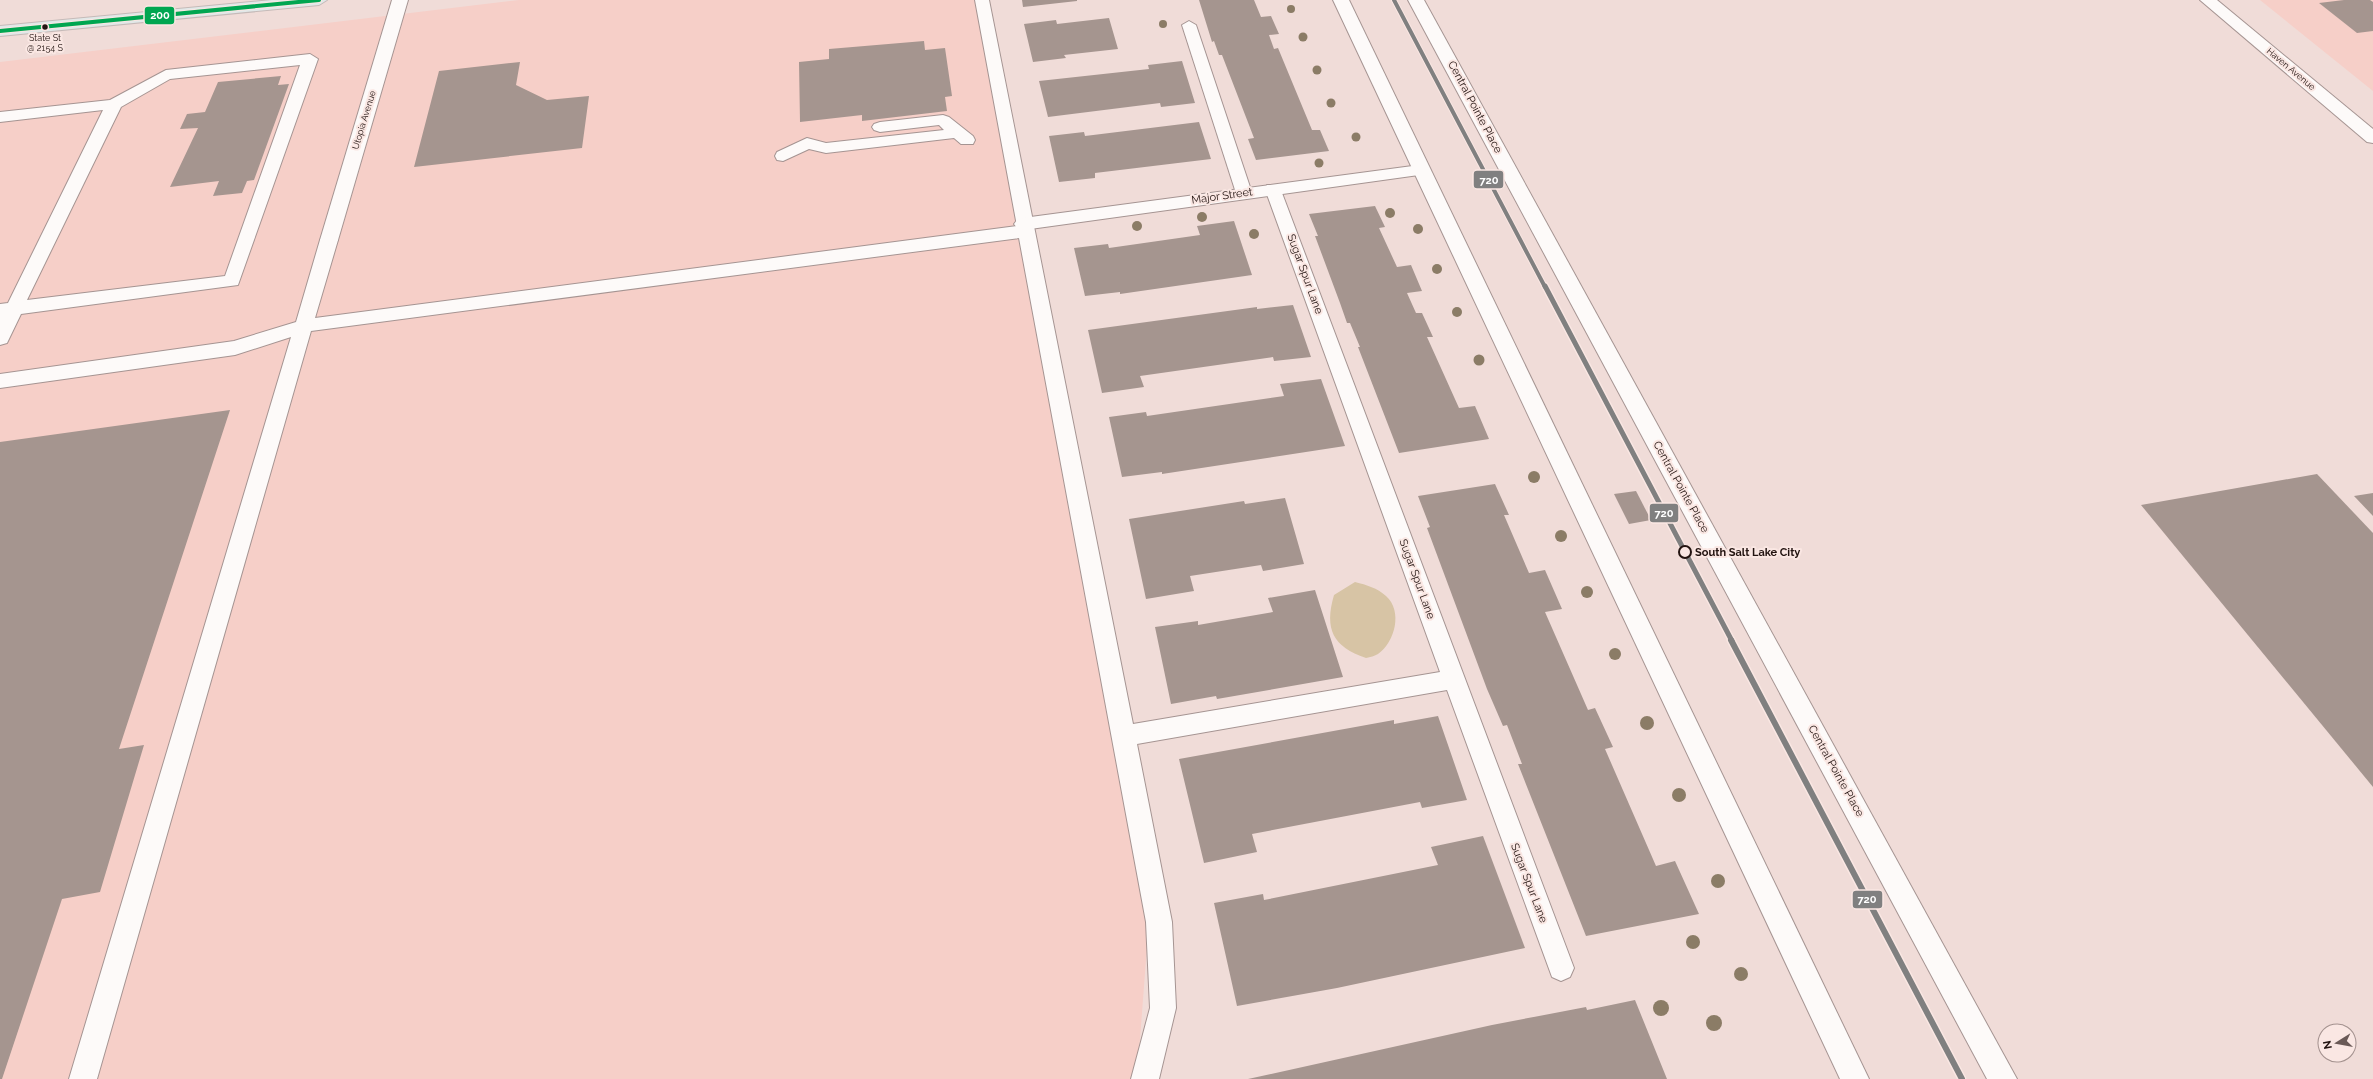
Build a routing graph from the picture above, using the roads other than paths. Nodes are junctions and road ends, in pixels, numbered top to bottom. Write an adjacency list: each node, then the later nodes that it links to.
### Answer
1 (319, 0): 8 (main road)
2 (400, 0): 18 (street, Utopia Avenue)
3 (982, 0): 17 (lane)
4 (1342, 0): 14 (street)
5 (1416, 0): 29 (street, Central Pointe Place)
6 (2208, 0): 12 (street, Haven Avenue)
7 (1189, 25): 16 (lane)
8 (0, 31)
9 (114, 104): 10 (lane); 19 (lane); 19 (lane)
10 (0, 117)
11 (962, 137): 13 (lane)
12 (2373, 138)
13 (783, 156)
14 (1420, 170): 15 (street, Major Street); 28 (street)
15 (1273, 189): 16 (street, Major Street); 23 (lane, Sugar Spur Lane)
16 (1244, 193): 17 (street, Major Street)
17 (1024, 227): 20 (lane); 24 (lane)
18 (329, 240): 20 (lane)
19 (7, 310): 21 (lane)
20 (304, 326): 22 (lane); 26 (lane)
21 (0, 338)
22 (0, 381)
23 (1454, 679): 24 (lane); 25 (lane, Sugar Spur Lane)
24 (1123, 736): 27 (lane)
25 (1561, 968)
26 (83, 1079)
27 (1144, 1079)
28 (1854, 1079)
29 (2003, 1079)

